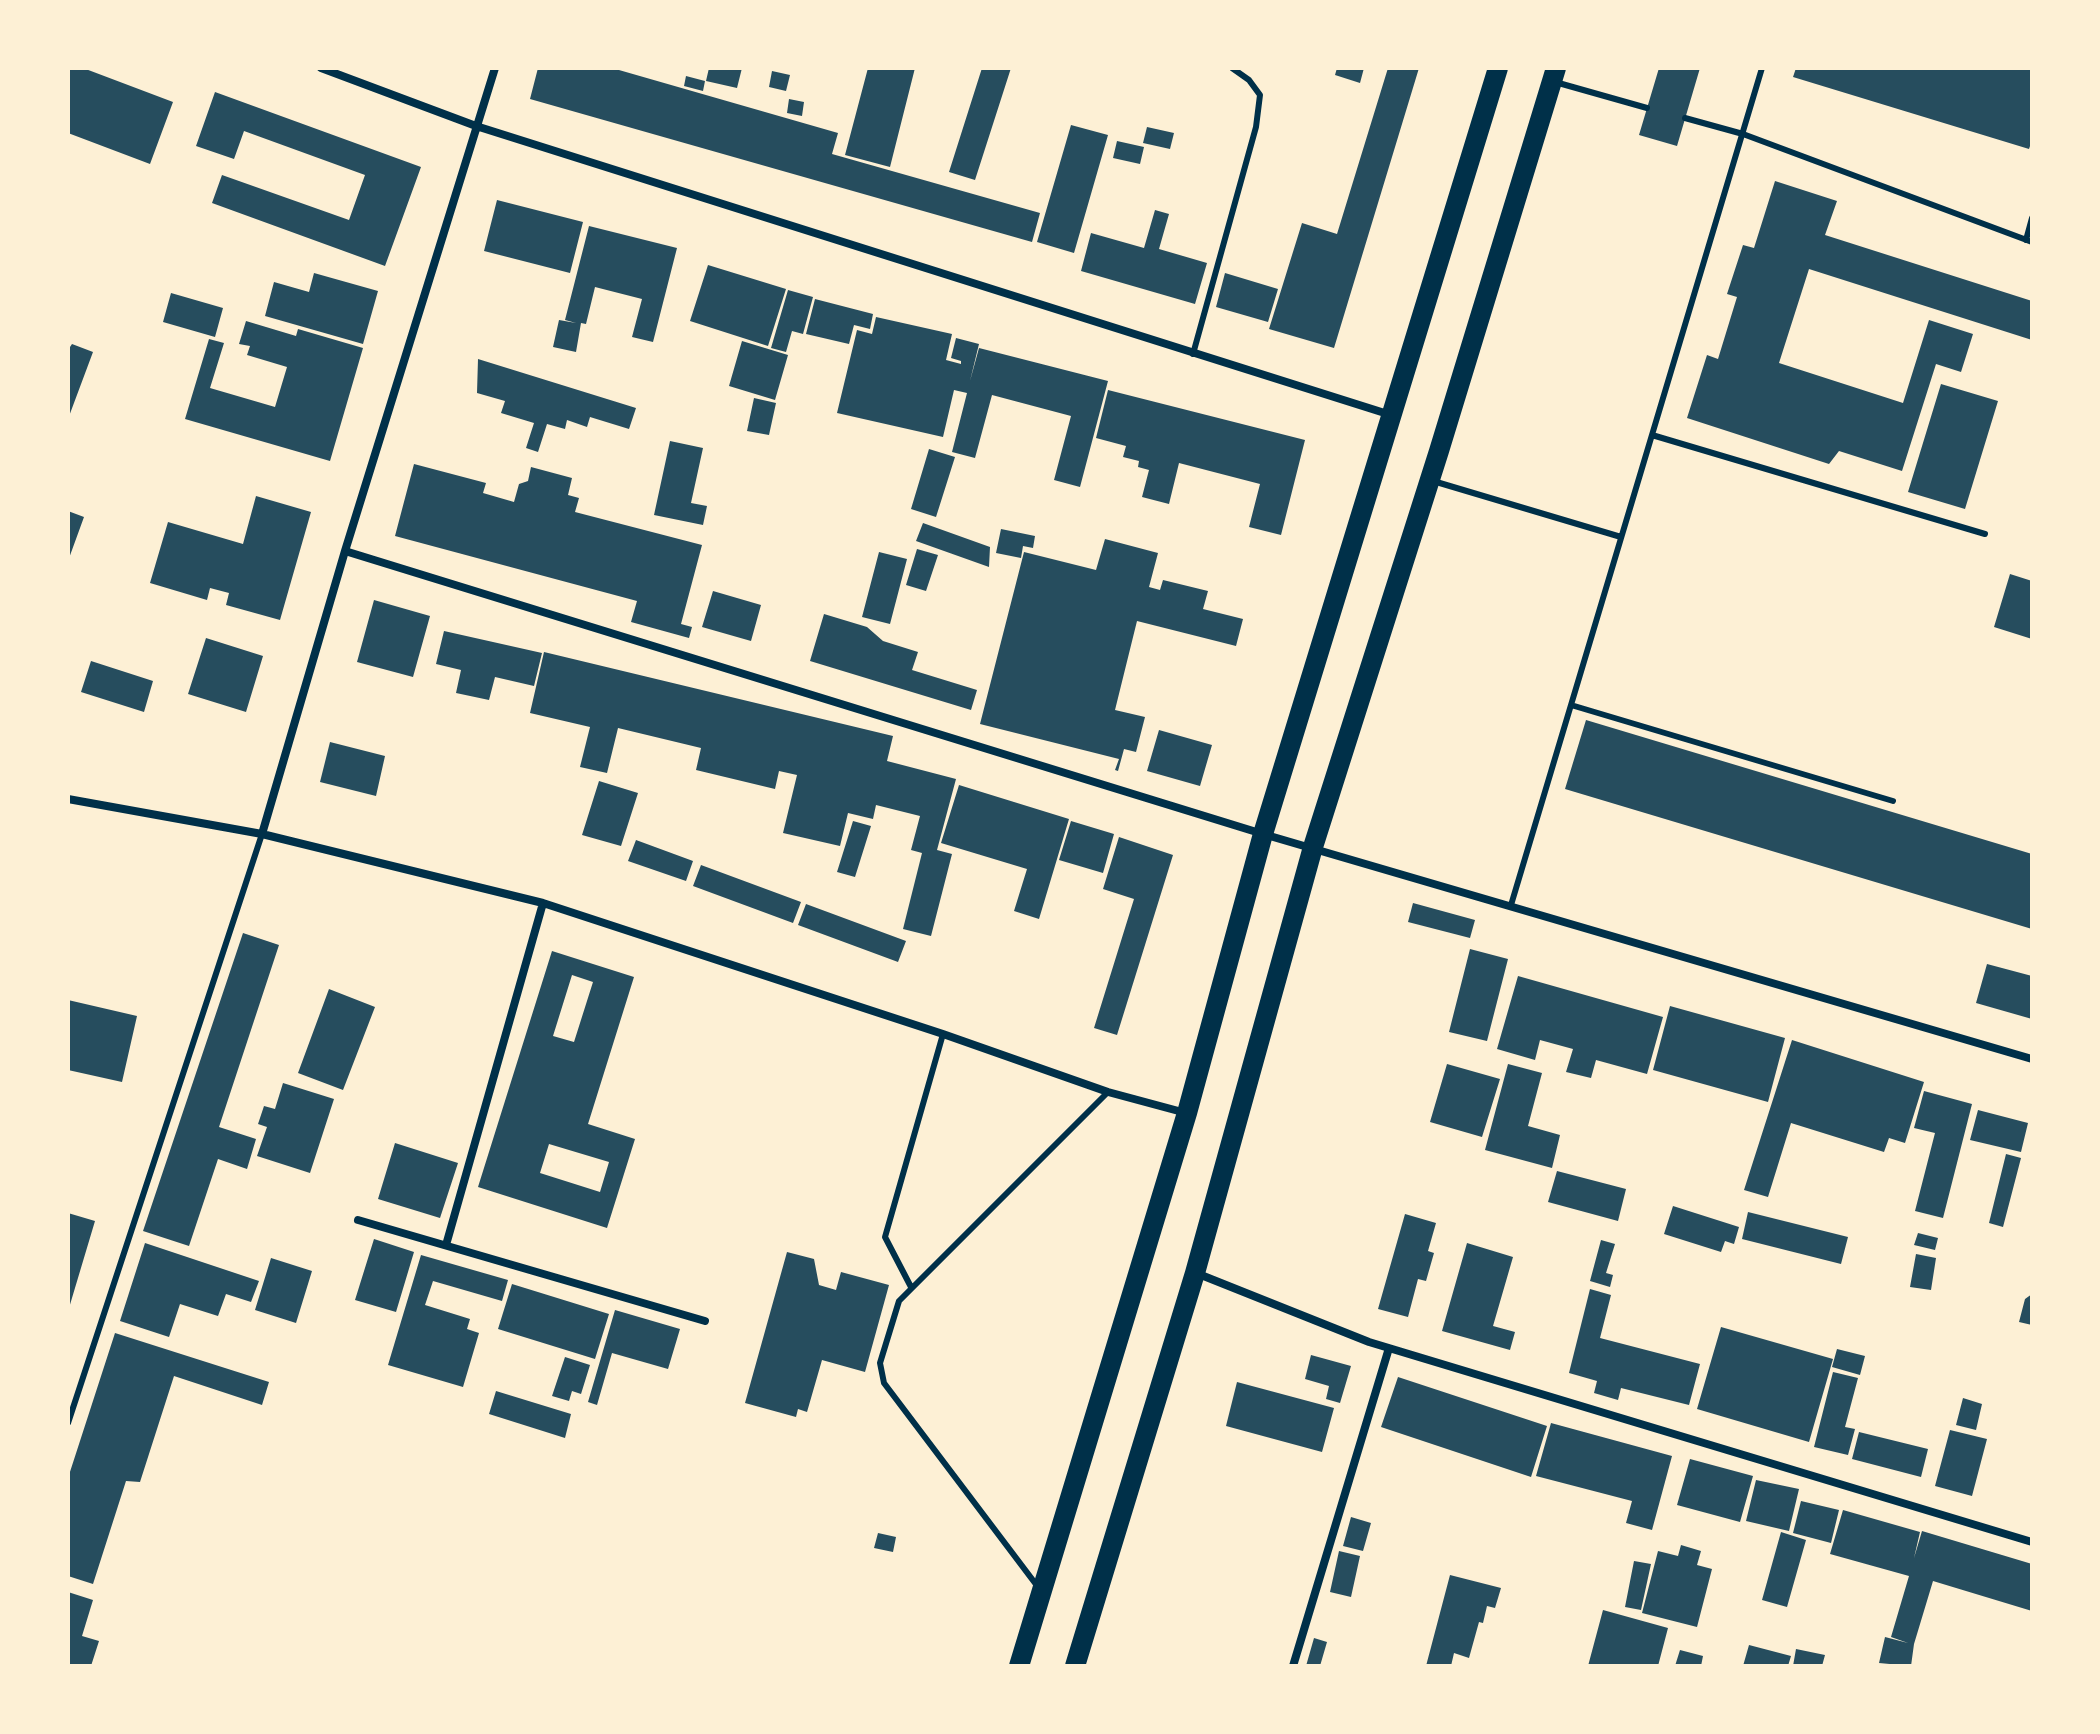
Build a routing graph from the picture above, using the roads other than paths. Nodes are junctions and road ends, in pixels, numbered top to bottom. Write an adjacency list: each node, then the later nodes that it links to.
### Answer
1 (321, 68): 9 (street)
2 (495, 68): 9 (street)
3 (1232, 68): 13 (lane)
4 (1498, 68): 14 (main road)
5 (1762, 68): 10 (lane)
6 (1554, 75): 7 (lane); 16 (main road)
7 (1647, 108)
8 (1685, 118): 10 (lane)
9 (476, 126): 13 (street); 19 (street)
10 (1743, 134): 12 (lane); 15 (lane)
11 (2032, 218): 12 (lane)
12 (2029, 241)
13 (1193, 354): 14 (street)
14 (1392, 415): 24 (main road)
15 (1652, 435): 17 (lane); 18 (lane)
16 (1430, 480): 18 (lane); 25 (main road)
17 (1985, 534)
18 (1621, 537): 20 (lane)
19 (345, 551): 23 (street); 24 (street)
20 (1571, 705): 22 (lane); 27 (lane)
21 (68, 799): 23 (street)
22 (1893, 801)
23 (262, 834): 26 (street); 38 (lane)
24 (1263, 834): 25 (street); 31 (main road)
25 (1313, 847): 27 (street); 34 (main road)
26 (543, 903): 28 (street); 33 (street)
27 (1511, 905): 29 (street)
28 (943, 1034): 30 (street); 35 (lane)
29 (2032, 1059)
30 (1108, 1092): 31 (street); 35 (lane)
31 (1187, 1113): 40 (main road)
32 (358, 1220): 33 (street)
33 (446, 1245): 36 (street)
34 (1195, 1273): 37 (street); 42 (main road)
35 (911, 1287): 40 (lane)
36 (705, 1321)
37 (1389, 1348): 39 (street); 43 (street)
38 (68, 1423)
39 (2032, 1542)
40 (1041, 1592): 41 (main road)
41 (1019, 1666)
42 (1075, 1666)
43 (1293, 1666)

